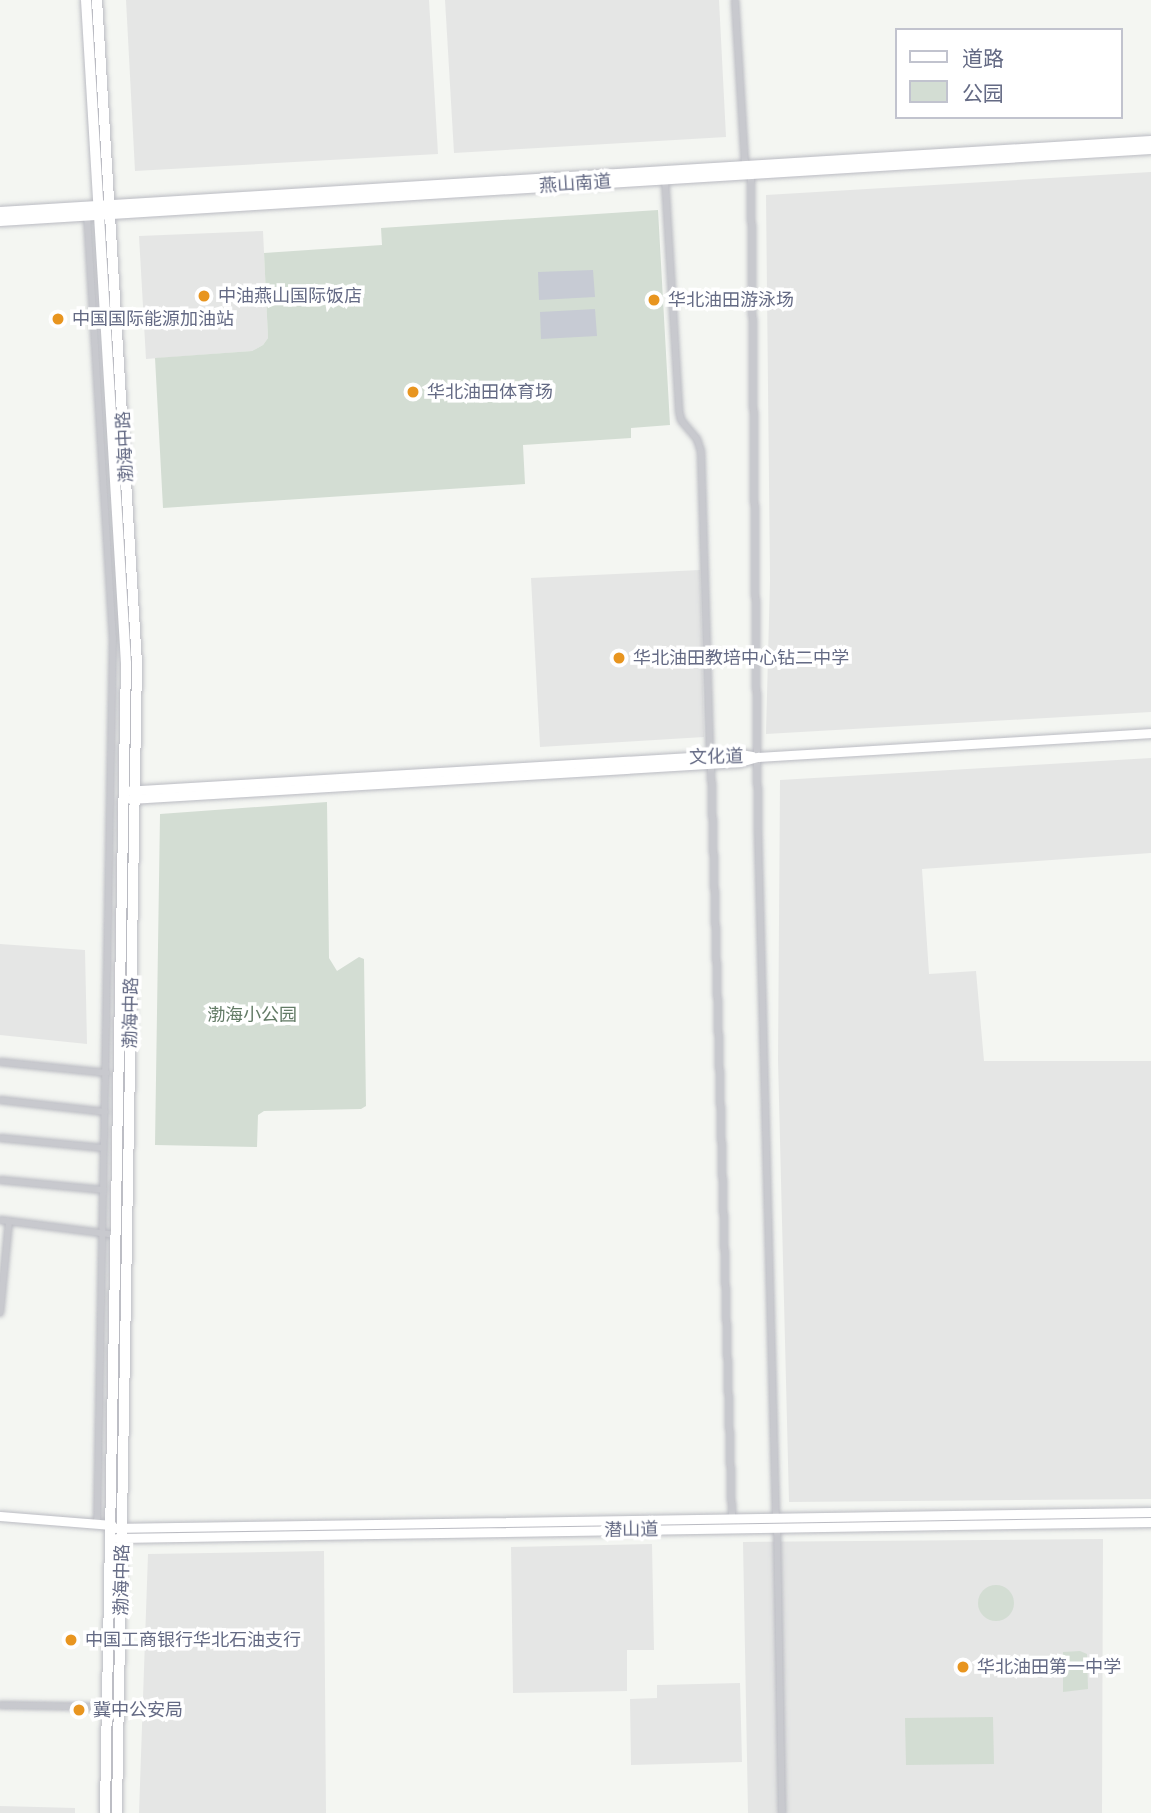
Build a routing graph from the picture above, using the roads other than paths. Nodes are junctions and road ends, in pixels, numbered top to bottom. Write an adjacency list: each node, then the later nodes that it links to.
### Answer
1 (86, 0): 8 (main road)
2 (97, 0): 8 (main road)
3 (735, 0): 6 (street)
4 (1151, 141): 6 (main road, 燕山南道)
5 (1151, 149): 6 (main road, 燕山南道)
6 (748, 170): 7 (main road, 燕山南道); 8 (main road, 燕山南道); 13 (street)
7 (665, 179): 8 (main road, 燕山南道); 14 (street)
8 (105, 210): 9 (main road, 燕山南道); 10 (main road, 燕山南道); 15 (main road, 渤海中路); 16 (main road, 渤海中路)
9 (0, 212)
10 (87, 215): 11 (main road, 燕山南道); 18 (street)
11 (0, 221)
12 (1151, 733): 13 (main road, 文化道)
13 (758, 757): 14 (main road, 文化道); 35 (street)
14 (711, 760): 15 (main road, 文化道); 34 (street)
15 (135, 794): 16 (main road, 文化道); 39 (main road, 渤海中路)
16 (123, 795): 28 (main road, 渤海中路)
17 (0, 1062): 18 (street)
18 (106, 1073): 20 (street)
19 (0, 1100): 20 (street)
20 (105, 1112): 22 (street)
21 (0, 1138): 22 (street)
22 (104, 1148): 24 (street)
23 (0, 1180): 24 (street)
24 (104, 1190): 27 (street)
25 (0, 1220): 26 (street)
26 (9, 1221): 27 (street); 29 (street)
27 (103, 1234): 28 (street); 37 (street)
28 (117, 1236): 38 (main road, 渤海中路)
29 (3, 1261): 30 (street)
30 (1, 1298): 31 (street)
31 (0, 1313)
32 (1151, 1512): 35 (main road, 潜山道)
33 (0, 1516): 37 (main road, 潜山道)
34 (732, 1518): 35 (main road, 潜山道); 39 (main road, 潜山道)
35 (776, 1522): 36 (main road, 潜山道); 39 (main road, 潜山道); 44 (street)
36 (1151, 1522)
37 (97, 1524): 38 (main road, 潜山道)
38 (111, 1530): 39 (main road, 潜山道); 41 (main road, 渤海中路)
39 (123, 1533): 43 (main road, 渤海中路)
40 (0, 1705): 41 (street)
41 (107, 1707): 42 (main road, 渤海中路)
42 (105, 1813)
43 (117, 1813)
44 (782, 1813)

